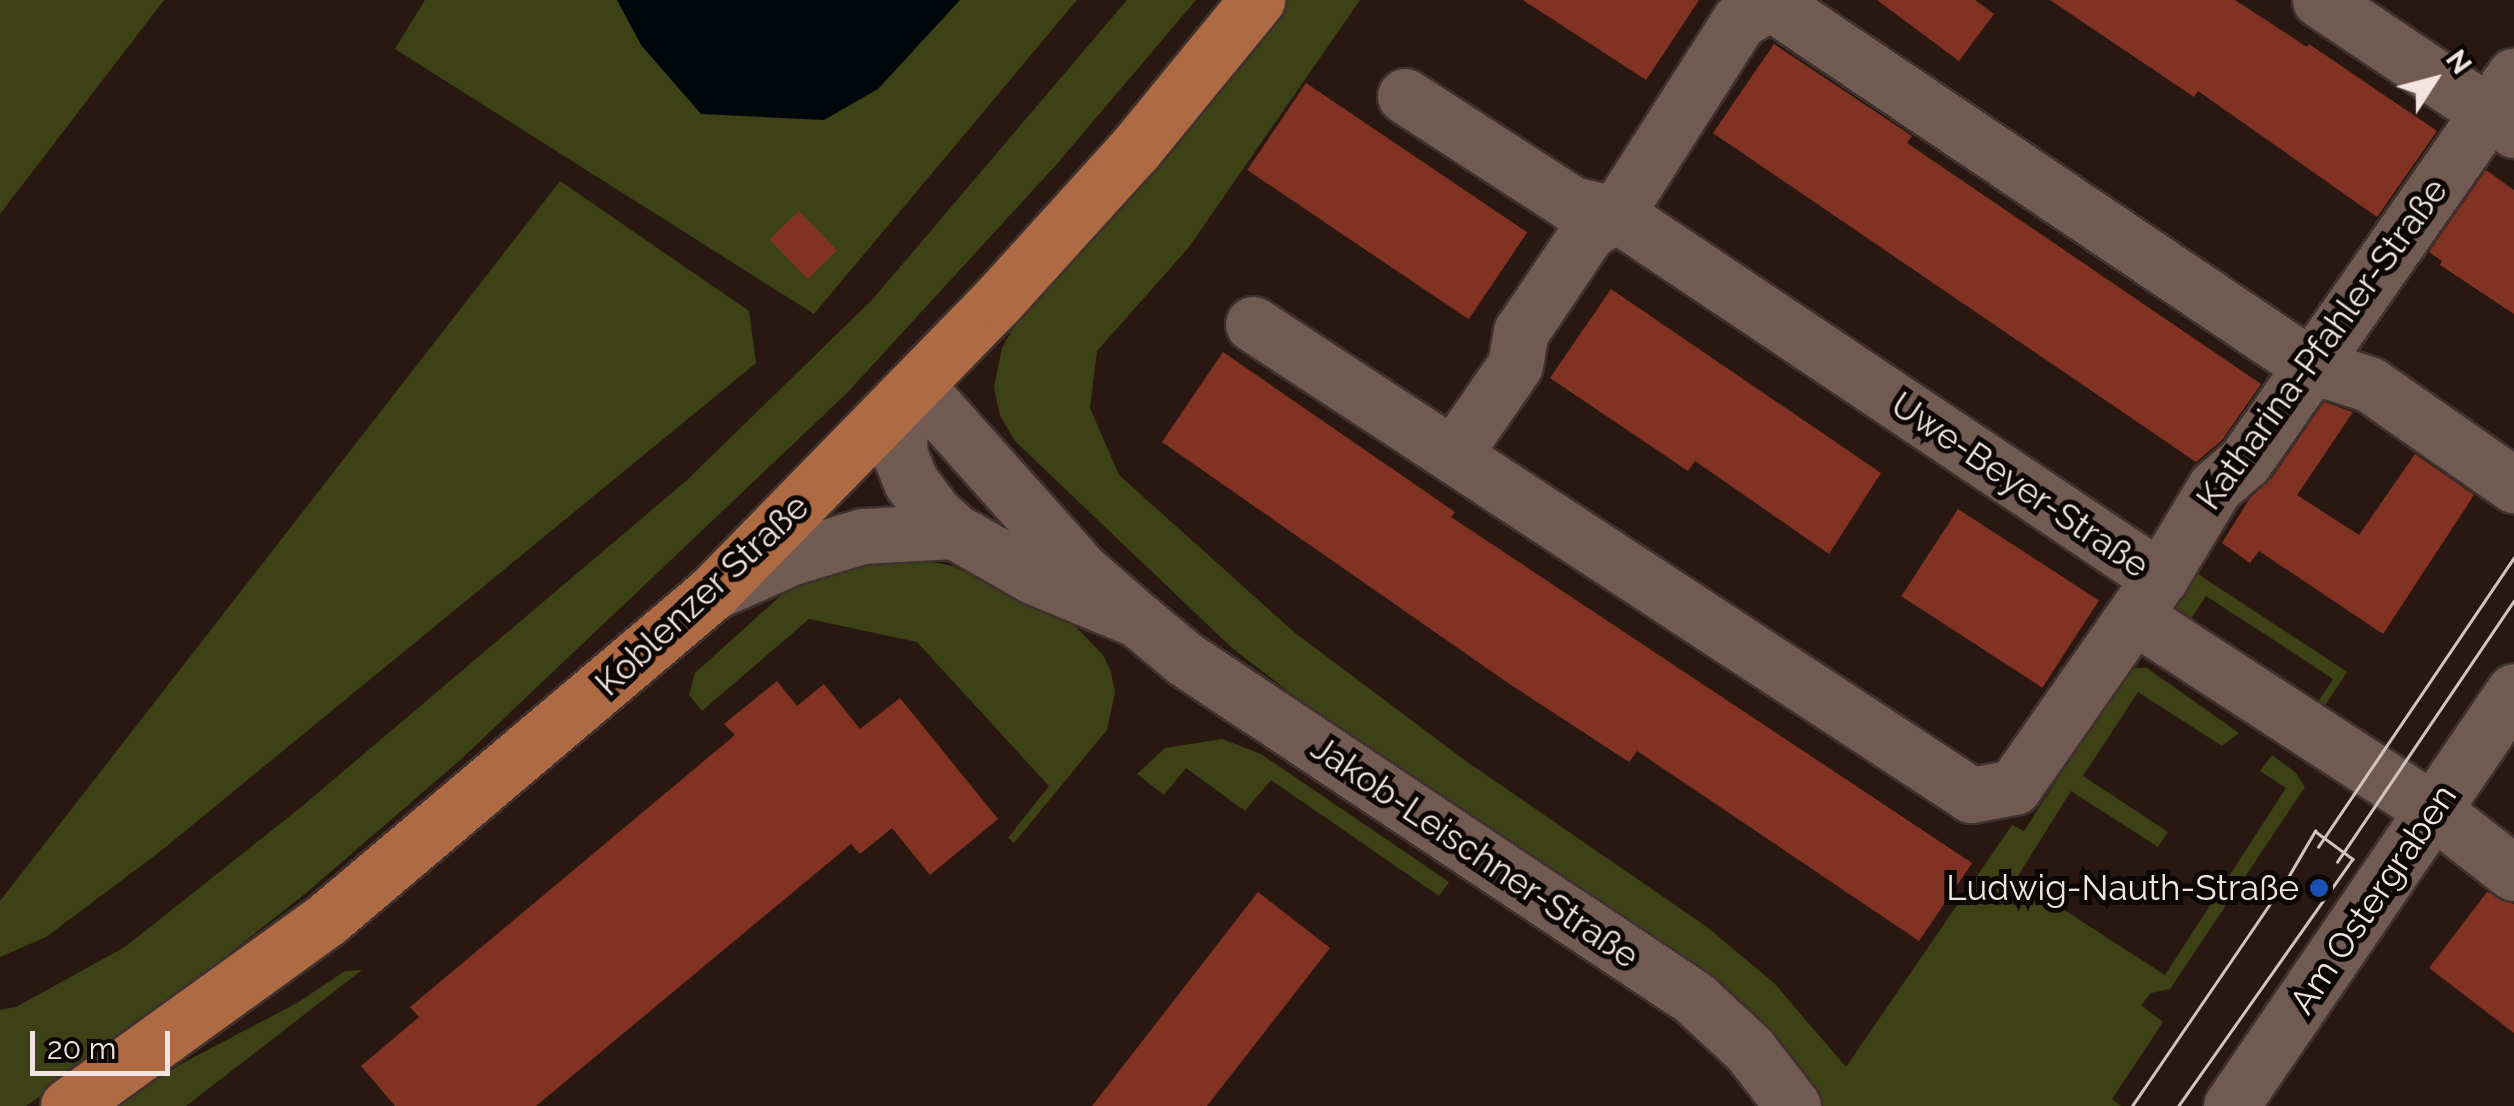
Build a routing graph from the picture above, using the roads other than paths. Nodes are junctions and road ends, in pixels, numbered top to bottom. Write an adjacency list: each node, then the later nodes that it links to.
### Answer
1 (1257, 0): 9 (main road, Koblenzer Straße)
2 (2320, 0): 5 (street)
3 (1772, 1): 6 (street); 8 (street)
4 (1404, 96): 6 (street, Uwe-Beyer-Straße)
5 (2506, 106): 8 (street, Katharina-Pfahler-Straße)
6 (1616, 214): 10 (street); 14 (street, Uwe-Beyer-Straße)
7 (1252, 324): 10 (street, Uwe-Beyer-Straße)
8 (2309, 365): 11 (street); 14 (street, Katharina-Pfahler-Straße)
9 (916, 386): 12 (street, Jakob-Leischner-Straße); 13 (main road, Koblenzer Straße); 15 (street, Jakob-Leischner-Straße)
10 (1452, 455): 14 (street, Uwe-Beyer-Straße)
11 (2514, 485)
12 (954, 531): 13 (street); 15 (street, Jakob-Leischner-Straße)
13 (712, 593): 19 (main road, Koblenzer Straße)
14 (2147, 597): 17 (street)
15 (1138, 620): 20 (street, Jakob-Leischner-Straße)
16 (2514, 691): 17 (street, Am Ostergraben)
17 (2434, 811): 18 (street); 21 (street, Am Ostergraben)
18 (2514, 874)
19 (68, 1106)
20 (1792, 1106)
21 (2231, 1106)

